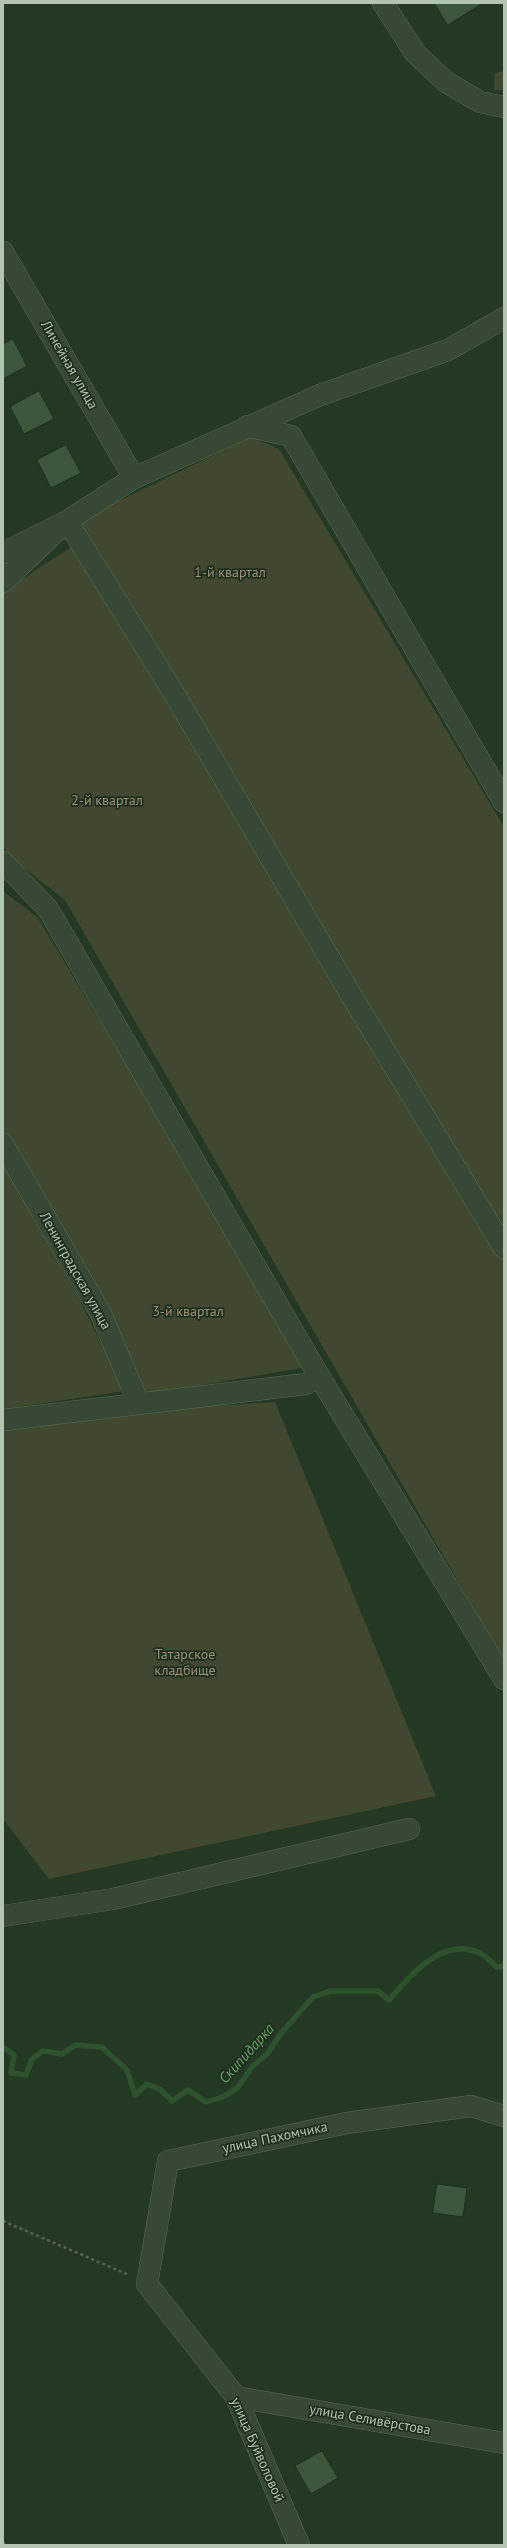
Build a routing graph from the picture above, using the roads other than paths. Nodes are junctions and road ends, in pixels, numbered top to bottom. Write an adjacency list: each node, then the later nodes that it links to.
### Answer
1 (383, 3): 2 (street)
2 (504, 107)
3 (3, 252): 6 (street, Линейная улица)
4 (504, 318): 5 (street)
5 (247, 426): 6 (street); 10 (street)
6 (134, 478): 7 (street)
7 (67, 521): 8 (street); 9 (street); 13 (street)
8 (3, 553)
9 (3, 582)
10 (504, 802)
11 (3, 862): 14 (street)
12 (3, 1144): 15 (street, Ленинградская улица)
13 (504, 1248)
14 (319, 1376): 15 (street); 17 (street)
15 (139, 1404): 16 (street)
16 (3, 1420)
17 (504, 1679)
18 (409, 1829): 19 (street)
19 (3, 1916)
20 (504, 2116): 21 (street, улица Пахомчика)
21 (148, 2284): 22 (street, улица Буйволовой)
22 (236, 2397): 23 (street, улица Селивёрстова); 24 (street, улица Буйволовой)
23 (504, 2443)
24 (299, 2545)

